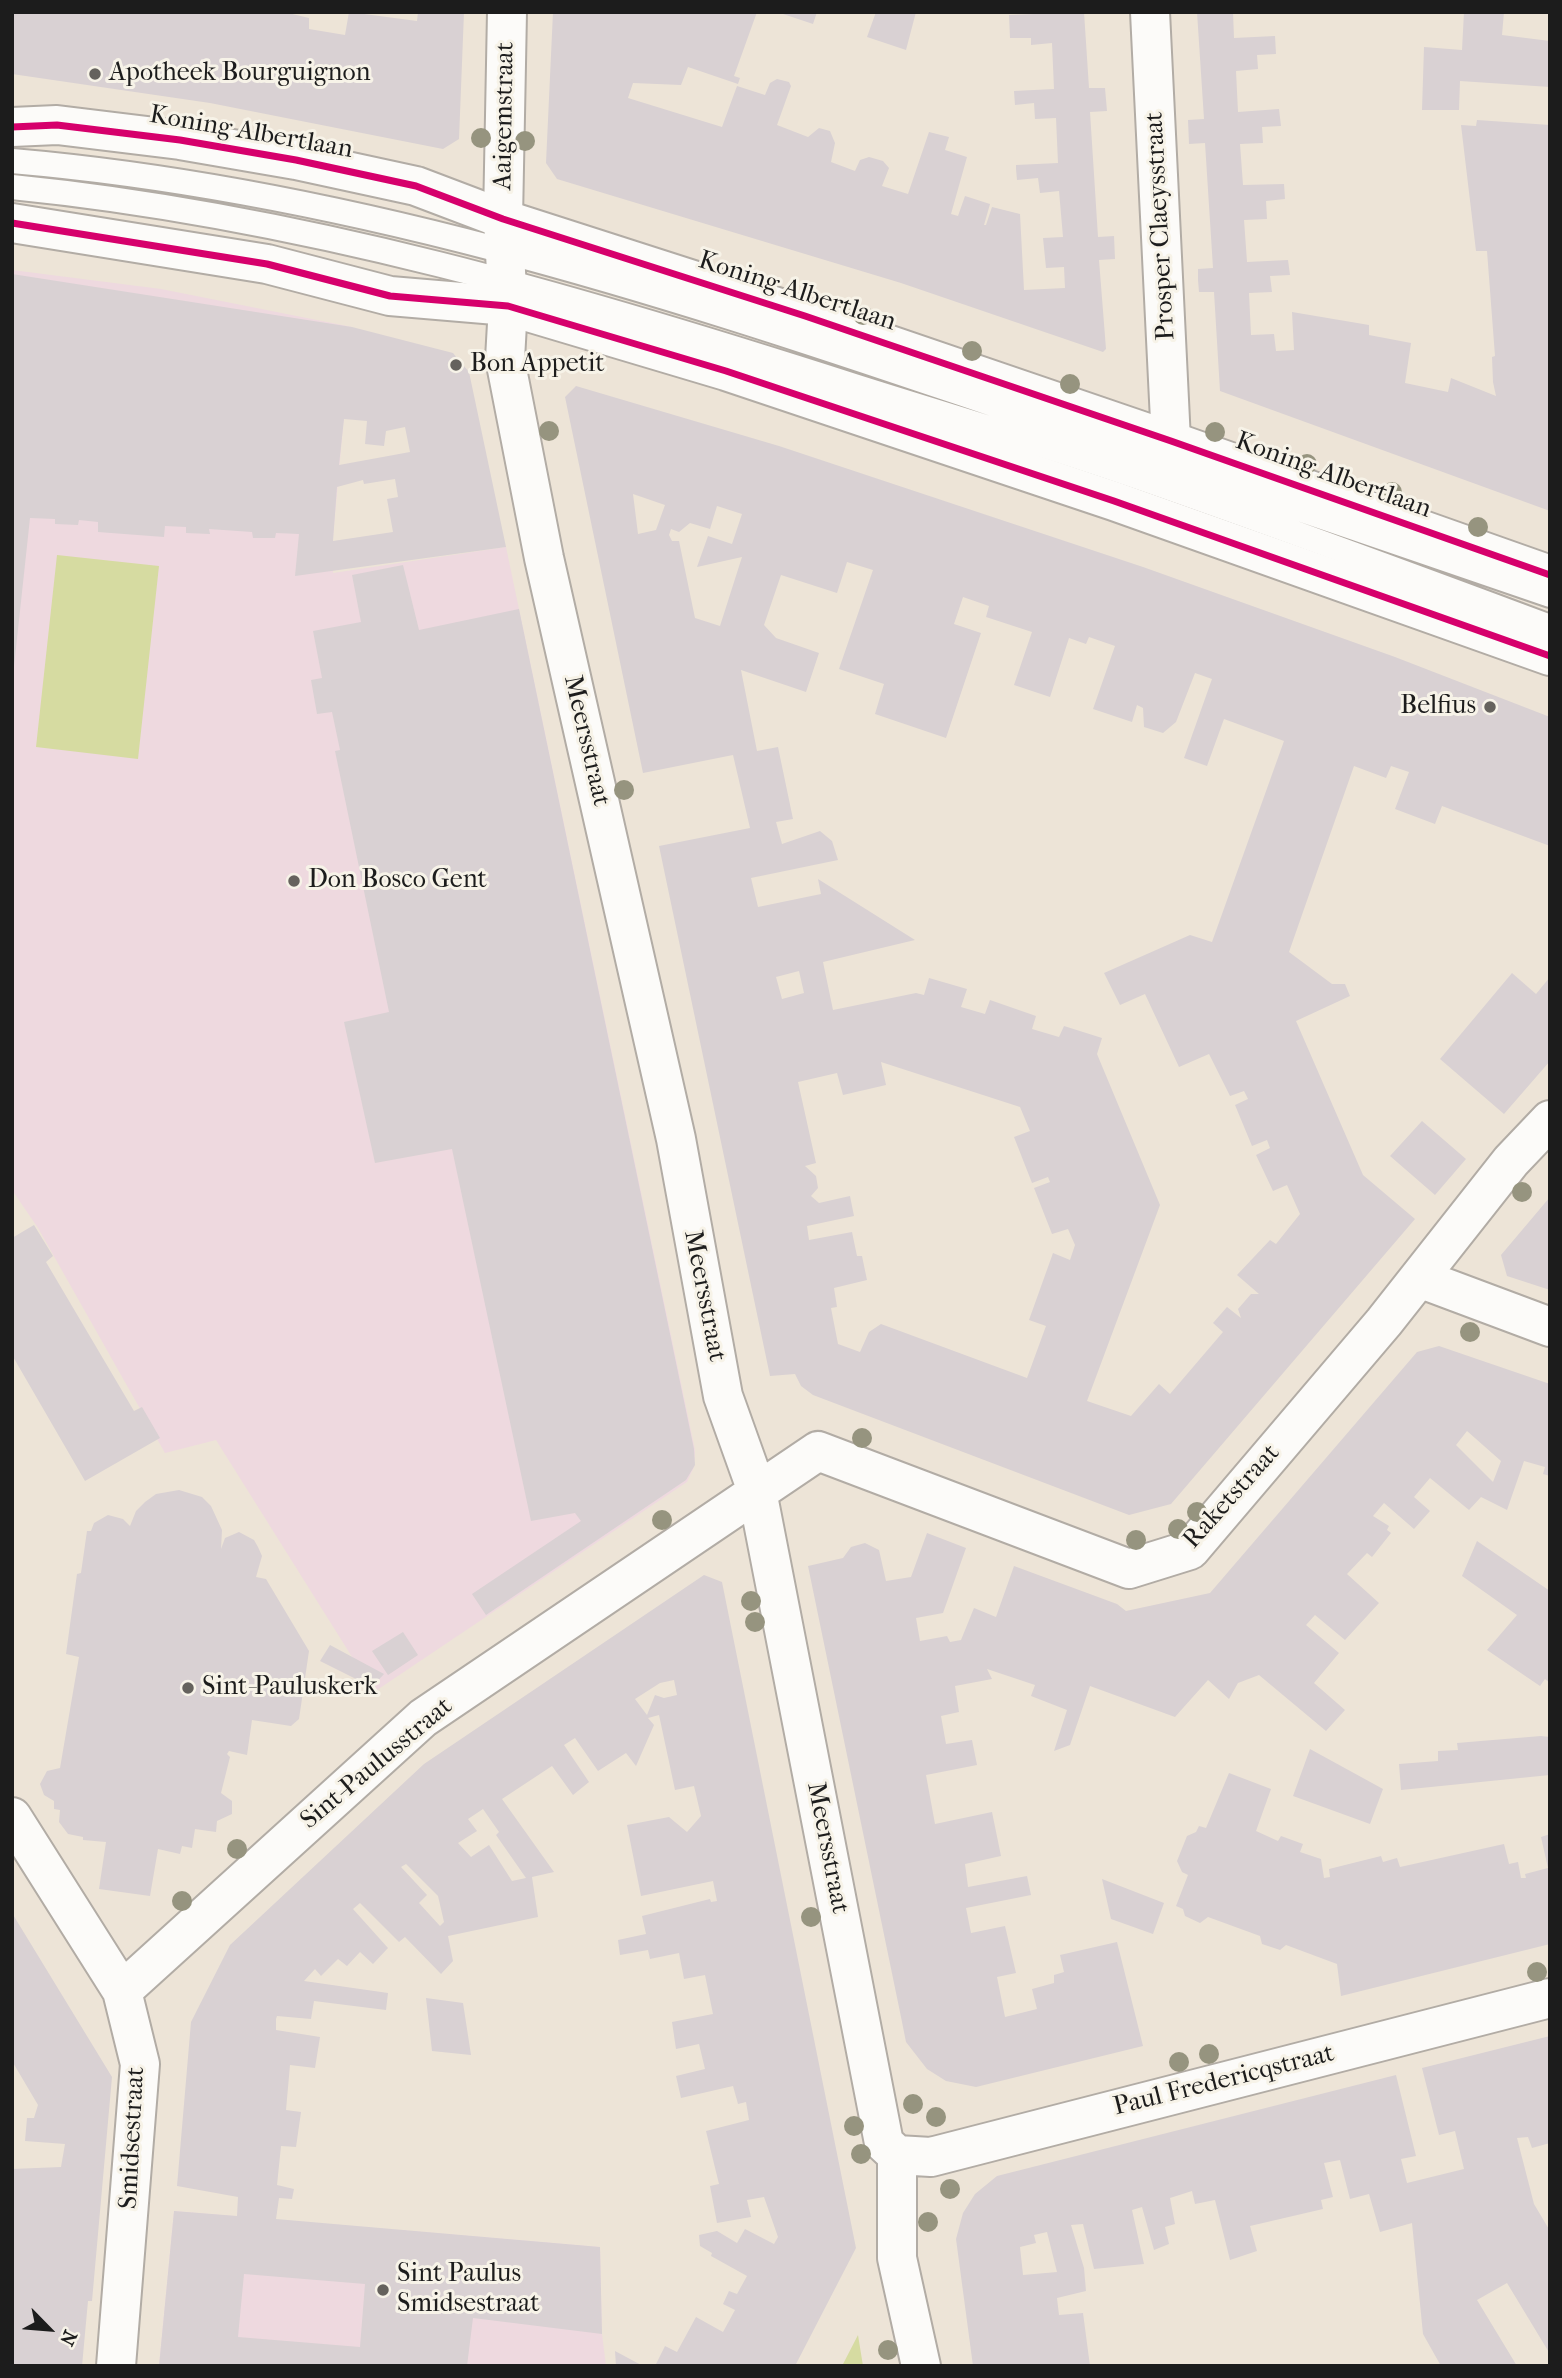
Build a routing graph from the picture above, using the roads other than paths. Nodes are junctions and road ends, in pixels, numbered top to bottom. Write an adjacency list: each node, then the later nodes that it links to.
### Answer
1 (508, 12): 7 (street, Aaigemstraat)
2 (1150, 12): 8 (street, Prosper Claeysstraat)
3 (12, 127): 7 (street, Koning Albertlaan)
4 (12, 162): 7 (lane)
5 (12, 187): 7 (lane)
6 (12, 223): 7 (street, Koning Albertlaan)
7 (505, 264): 8 (street, Koning Albertlaan); 10 (lane); 11 (lane); 12 (street, Koning Albertlaan); 16 (street, Meersstraat)
8 (1171, 441): 9 (street, Koning Albertlaan)
9 (1550, 575)
10 (1550, 595)
11 (1550, 627)
12 (1550, 656)
13 (1550, 1120): 14 (street, Raketstraat)
14 (1419, 1278): 15 (street); 16 (street, Raketstraat)
15 (1550, 1327)
16 (757, 1491): 18 (street, Sint-Paulusstraat); 20 (street, Meersstraat)
17 (12, 1817): 18 (street, Smidsestraat)
18 (122, 1991): 21 (street, Smidsestraat)
19 (1550, 1998): 20 (street, Paul Fredericqstraat)
20 (897, 2155): 22 (street, Meersstraat)
21 (116, 2366)
22 (921, 2366)

